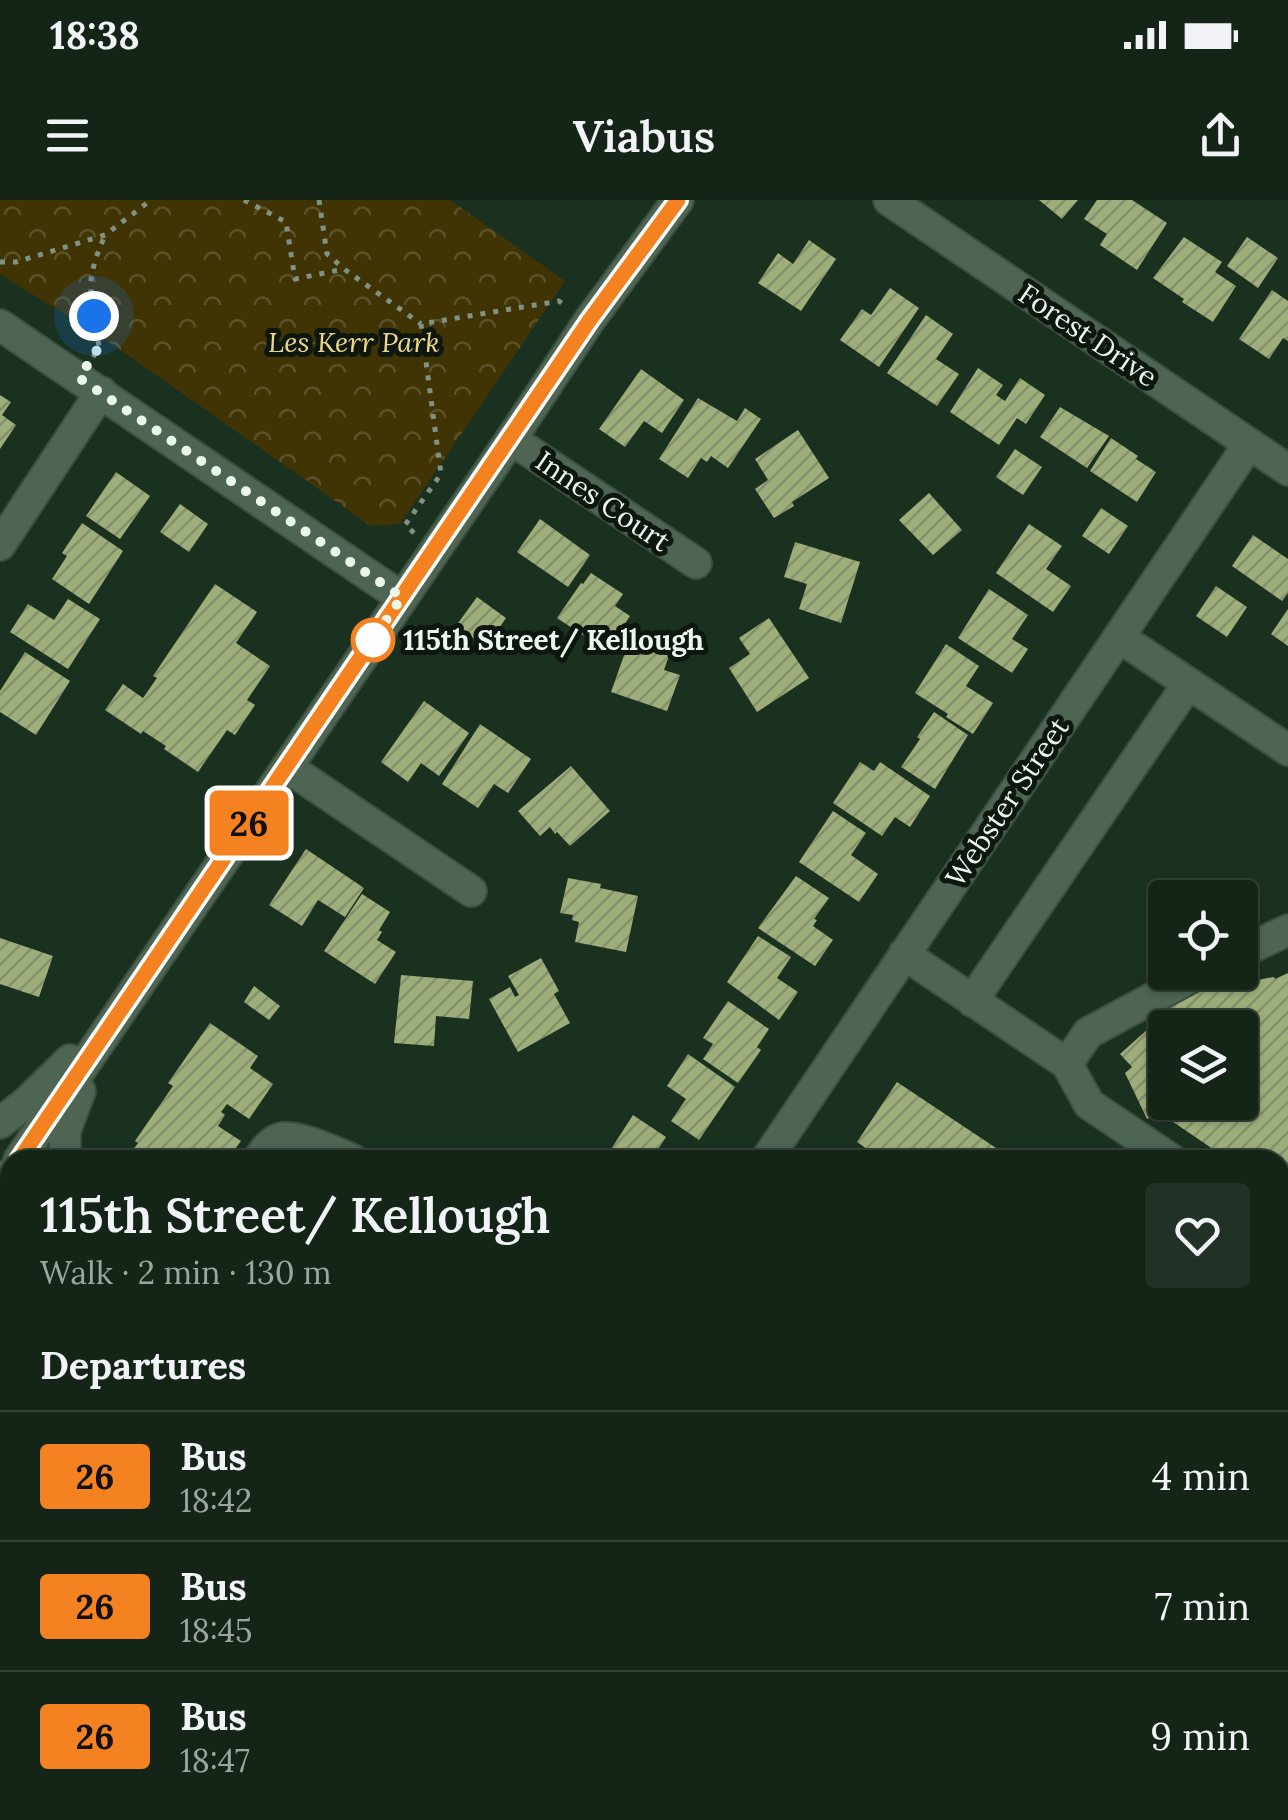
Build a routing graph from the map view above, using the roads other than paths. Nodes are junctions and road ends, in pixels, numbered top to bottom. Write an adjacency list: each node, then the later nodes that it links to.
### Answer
1 (678, 200): 5 (street)
2 (889, 200): 6 (street, Forest Drive)
3 (0, 325): 4 (street)
4 (90, 385): 8 (street); 10 (street)
5 (511, 439): 9 (street, Innes Court); 10 (street)
6 (1250, 444): 7 (street, Forest Drive); 11 (street, Webster Street)
7 (1288, 470)
8 (0, 545)
9 (696, 563)
10 (402, 597): 14 (street)
11 (1119, 638): 12 (street); 18 (street, Webster Street)
12 (1188, 684): 13 (street); 20 (street)
13 (1288, 750)
14 (287, 767): 15 (street); 21 (street)
15 (471, 891)
16 (1288, 930): 17 (street)
17 (1258, 944)
18 (904, 954): 20 (street); 28 (street, Webster Street)
19 (1168, 990): 22 (street)
20 (972, 1001): 22 (street)
21 (116, 1016): 23 (street); 24 (street); 25 (street)
22 (1067, 1064): 29 (street)
23 (0, 1123)
24 (27, 1150)
25 (65, 1150)
26 (265, 1150): 27 (street)
27 (327, 1150)
28 (773, 1150)
29 (1157, 1150)

